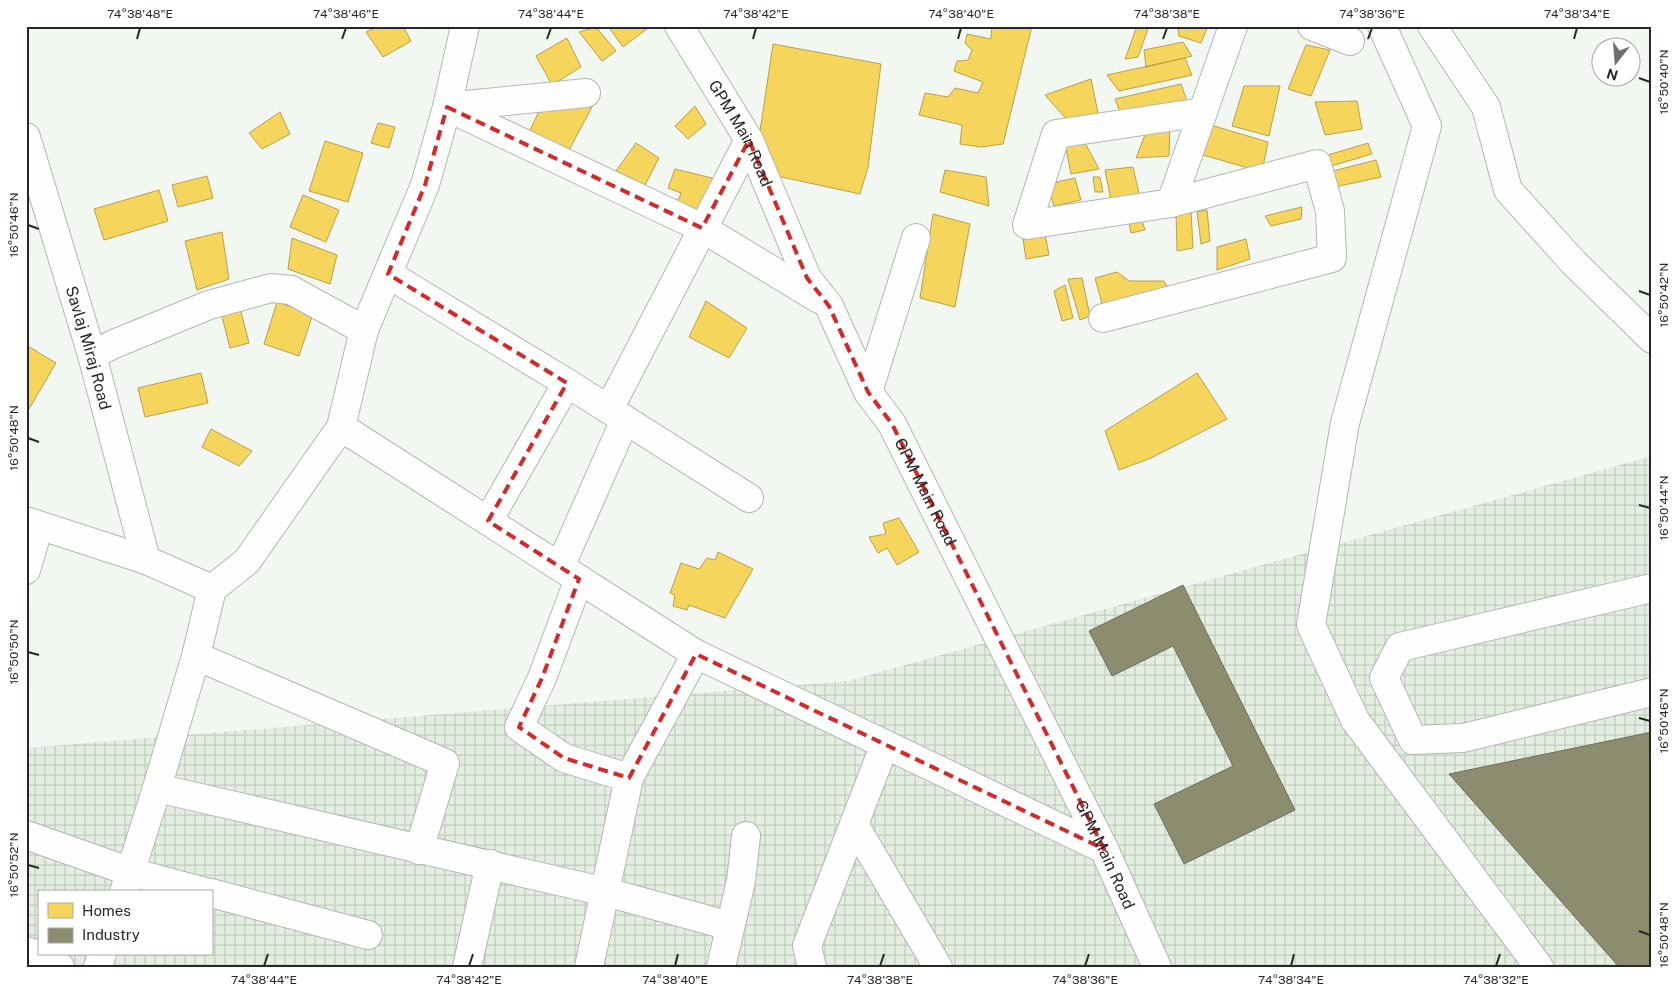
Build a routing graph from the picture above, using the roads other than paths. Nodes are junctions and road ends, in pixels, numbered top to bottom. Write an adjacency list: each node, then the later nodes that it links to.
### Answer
1 (445, 26): 7 (street)
2 (679, 26): 12 (street, GPM Main Road)
3 (1233, 26): 11 (street)
4 (1312, 26): 8 (street)
5 (1382, 26): 64 (street)
6 (1432, 26): 22 (street)
7 (462, 37): 10 (street)
8 (1350, 41)
9 (586, 93): 10 (street)
10 (447, 107): 16 (street); 18 (street)
11 (1203, 112): 15 (street); 15 (street)
12 (749, 140): 16 (street); 19 (street, GPM Main Road)
13 (27, 143): 14 (street, Savlaj Miraj Road)
14 (32, 180): 23 (street, Savlaj Miraj Road)
15 (1171, 204): 20 (street)
16 (702, 228): 19 (street); 26 (street)
17 (916, 238): 25 (street)
18 (388, 274): 21 (street); 24 (street)
19 (829, 306): 25 (street, GPM Main Road)
20 (1103, 318)
21 (364, 330): 23 (street); 27 (street)
22 (1652, 338)
23 (92, 355): 31 (street, Savlaj Miraj Road)
24 (567, 383): 26 (street); 29 (street)
25 (868, 392): 45 (street, GPM Main Road)
26 (617, 415): 28 (street); 33 (street)
27 (341, 427): 29 (street); 35 (street)
28 (749, 498)
29 (488, 520): 33 (street)
30 (33, 524): 31 (street); 32 (street)
31 (146, 560): 35 (street)
32 (26, 570)
33 (570, 573): 36 (street); 40 (street)
34 (1652, 588): 38 (street)
35 (212, 589): 37 (street)
36 (696, 654): 39 (street); 40 (street)
37 (196, 656): 41 (street); 46 (street)
38 (1652, 692)
39 (885, 744): 42 (street); 45 (street)
40 (629, 778): 50 (street)
41 (157, 788): 46 (street); 48 (street)
42 (854, 824): 61 (street); 62 (street)
43 (26, 835): 48 (street)
44 (746, 836): 52 (street)
45 (1104, 849): 63 (street, GPM Main Road)
46 (419, 850): 47 (street)
47 (490, 864): 50 (street); 58 (street)
48 (128, 882): 49 (street)
49 (190, 890)
50 (606, 892): 52 (street); 59 (street)
51 (212, 893): 53 (street)
52 (730, 926): 60 (street)
53 (368, 935)
54 (26, 951): 55 (street)
55 (38, 955)
56 (41, 956): 57 (street)
57 (60, 967)
58 (467, 967)
59 (589, 967)
60 (720, 967)
61 (812, 967)
62 (938, 967)
63 (1157, 967)
64 (1539, 967)

